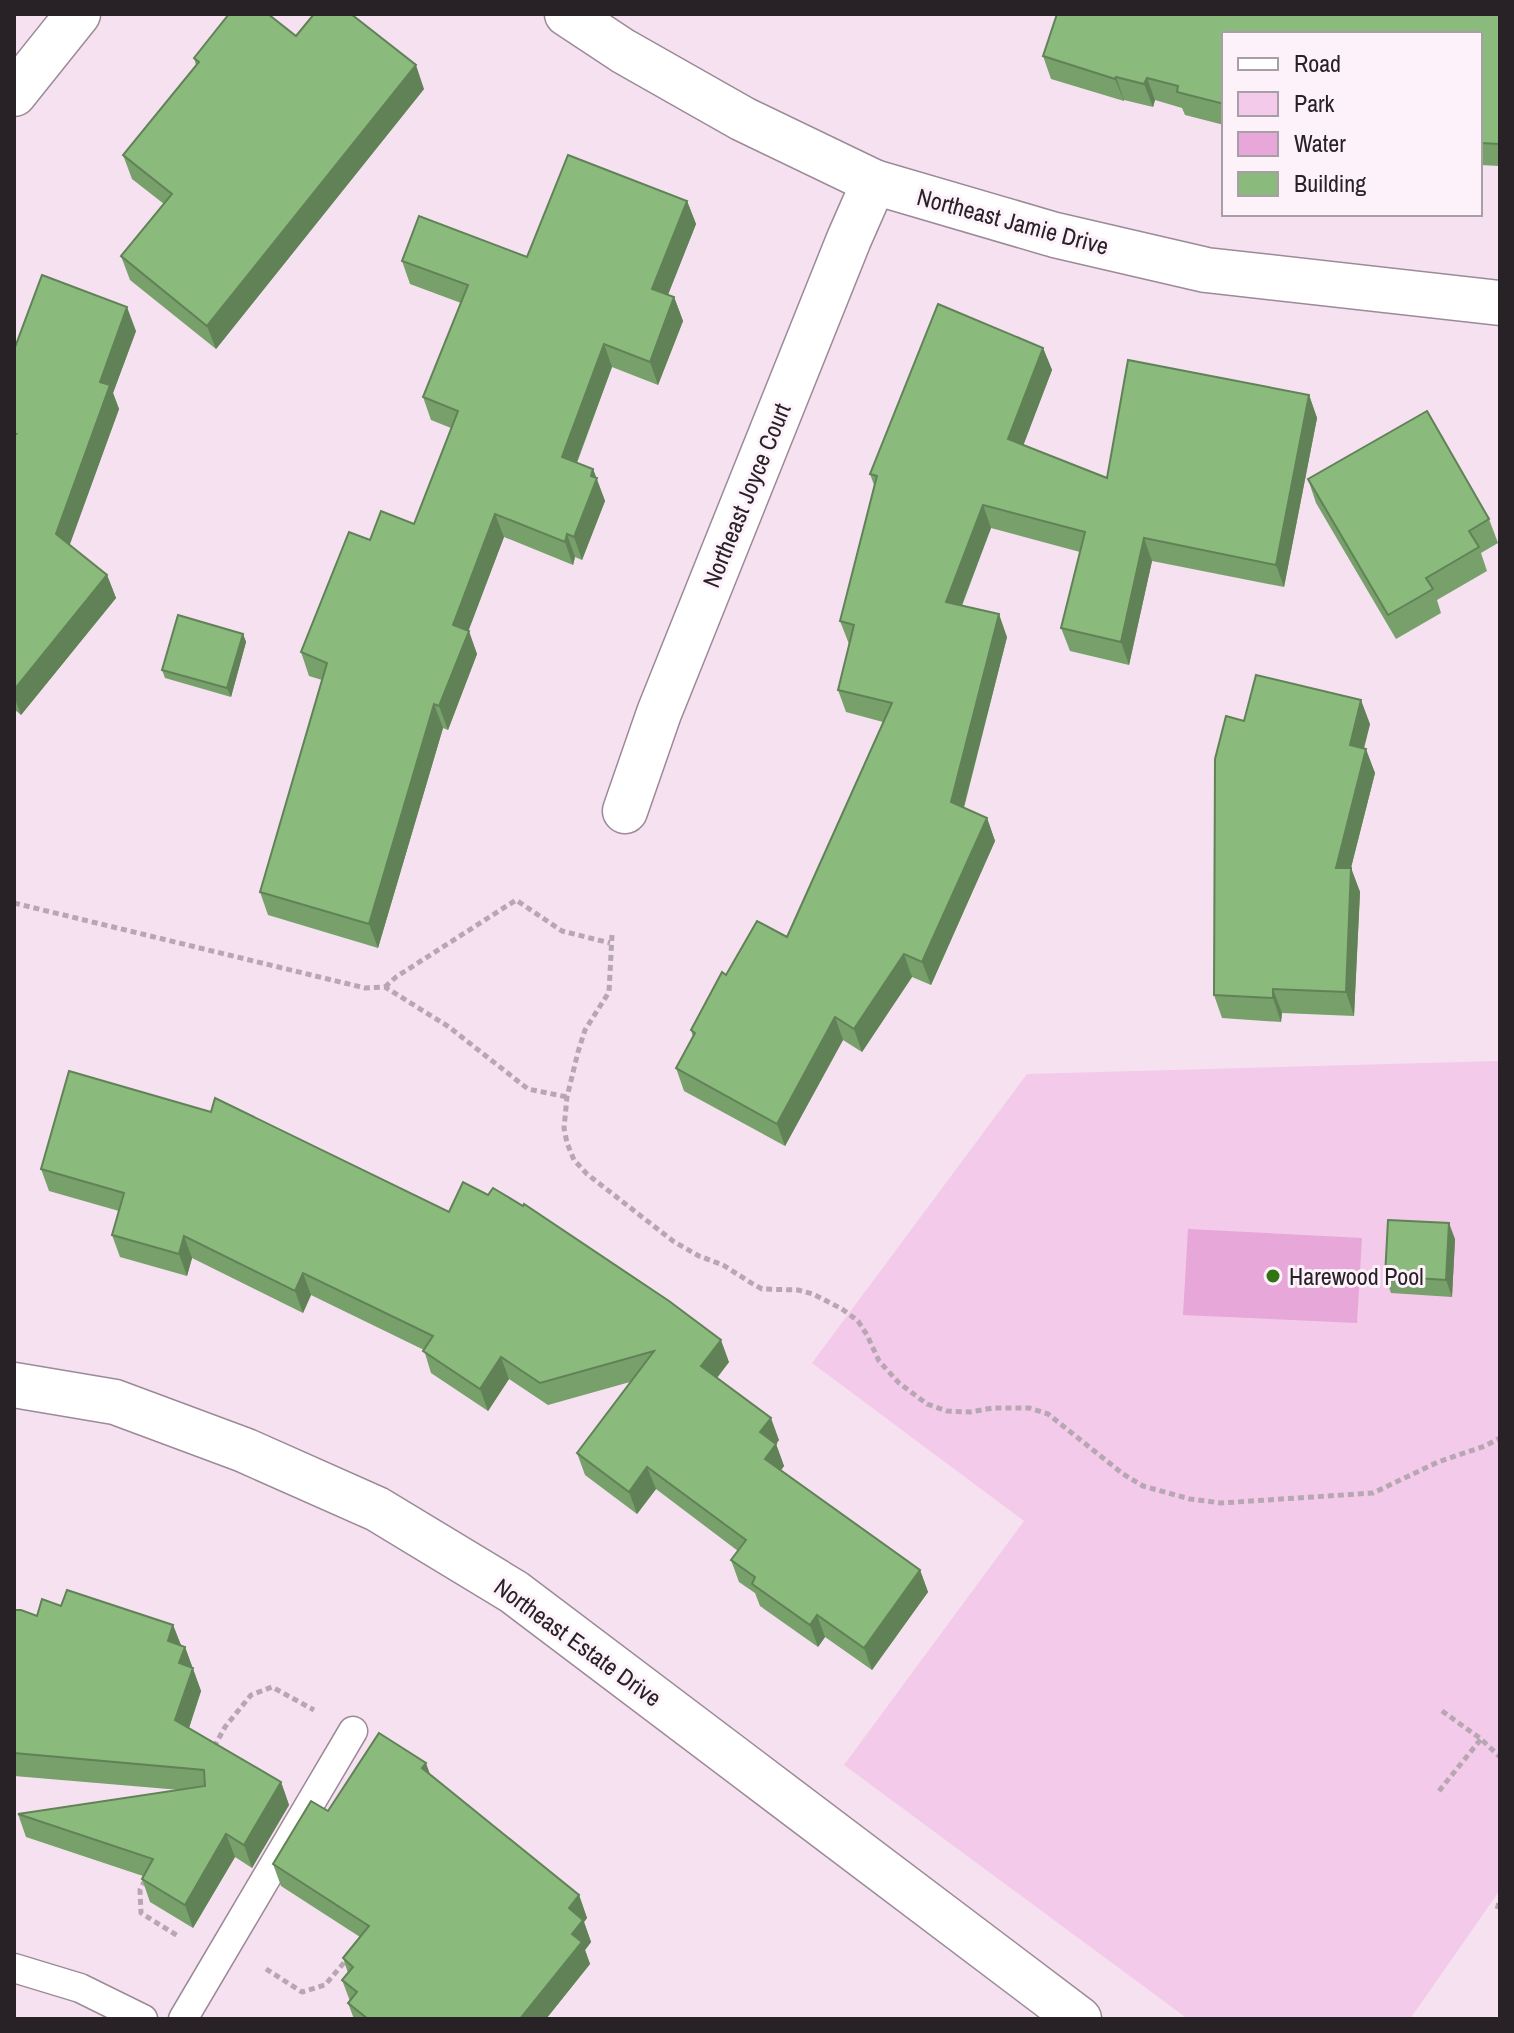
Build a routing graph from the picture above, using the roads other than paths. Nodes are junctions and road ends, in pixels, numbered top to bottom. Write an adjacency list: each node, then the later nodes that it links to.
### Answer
1 (78, 14): 3 (street)
2 (567, 14): 4 (street, Northeast Jamie Drive)
3 (14, 94)
4 (874, 182): 5 (street, Northeast Jamie Drive); 6 (street, Northeast Joyce Court)
5 (1500, 303)
6 (625, 811)
7 (14, 1385): 12 (street, Northeast Estate Drive)
8 (353, 1731): 11 (lane)
9 (14, 1968): 10 (lane)
10 (143, 2019)
11 (183, 2019)
12 (1079, 2019)

